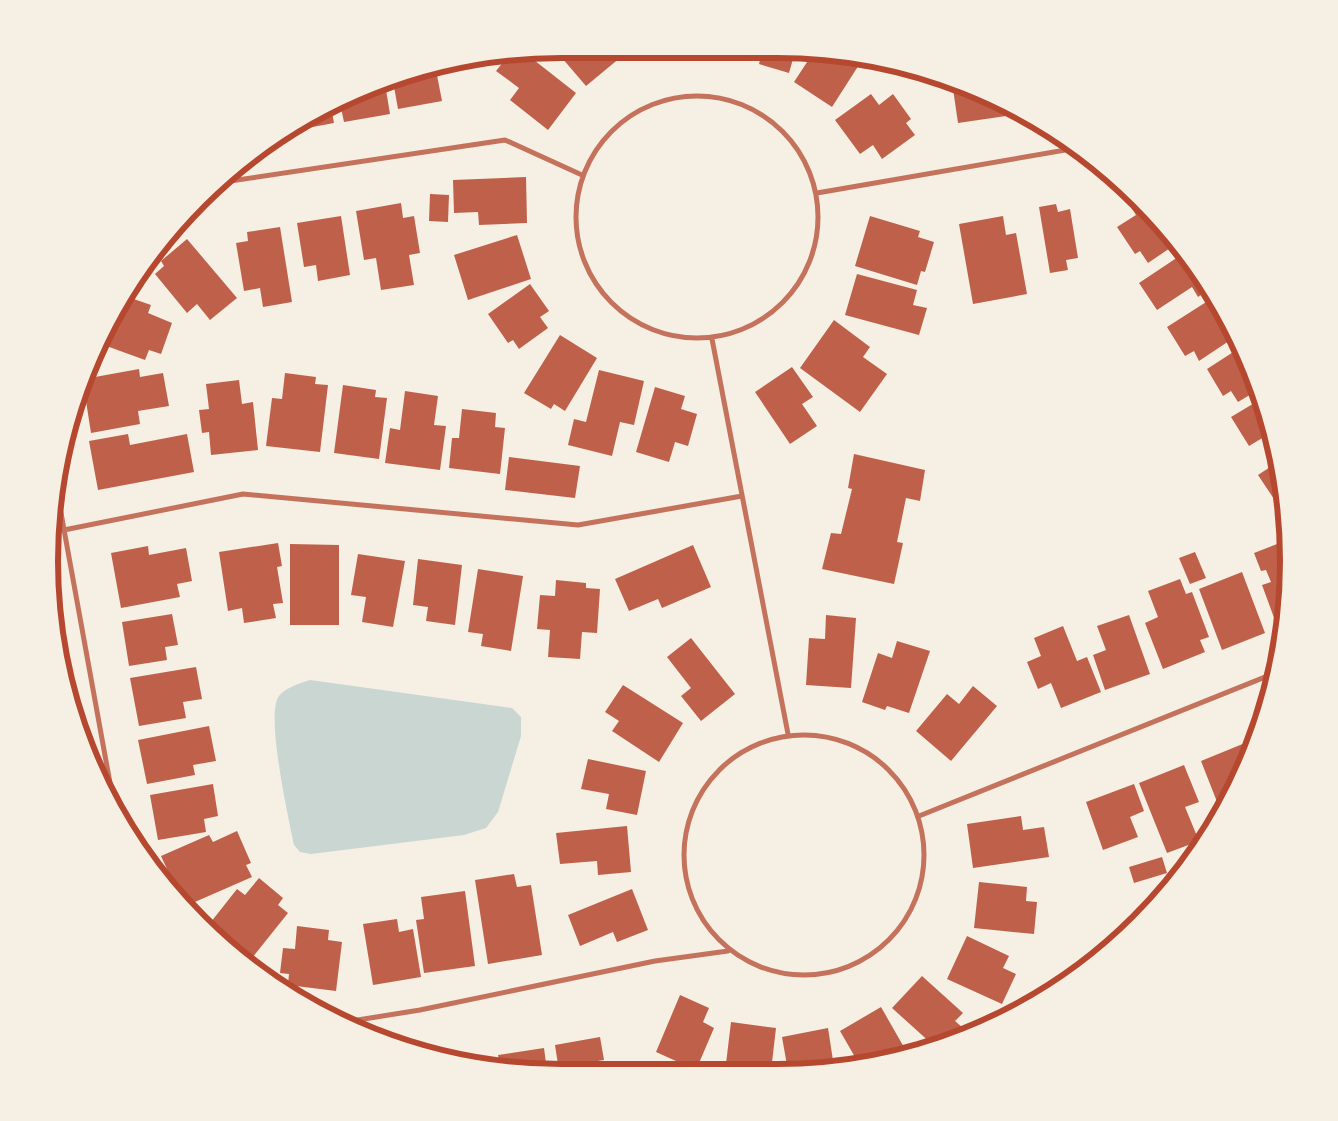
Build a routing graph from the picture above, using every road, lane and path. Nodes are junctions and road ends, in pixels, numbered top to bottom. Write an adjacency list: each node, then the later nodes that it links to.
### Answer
1 (1068, 150): 4 (street)
2 (582, 175): 3 (street); 4 (street); 5 (street)
3 (230, 181)
4 (817, 193): 5 (street)
5 (712, 339): 6 (street)
6 (742, 496): 8 (street); 10 (street)
7 (61, 511): 8 (street)
8 (64, 530): 11 (street)
9 (1267, 677): 12 (street)
10 (788, 734): 12 (street); 13 (street)
11 (110, 786)
12 (919, 816): 13 (street)
13 (728, 951): 14 (street)
14 (357, 1020)

